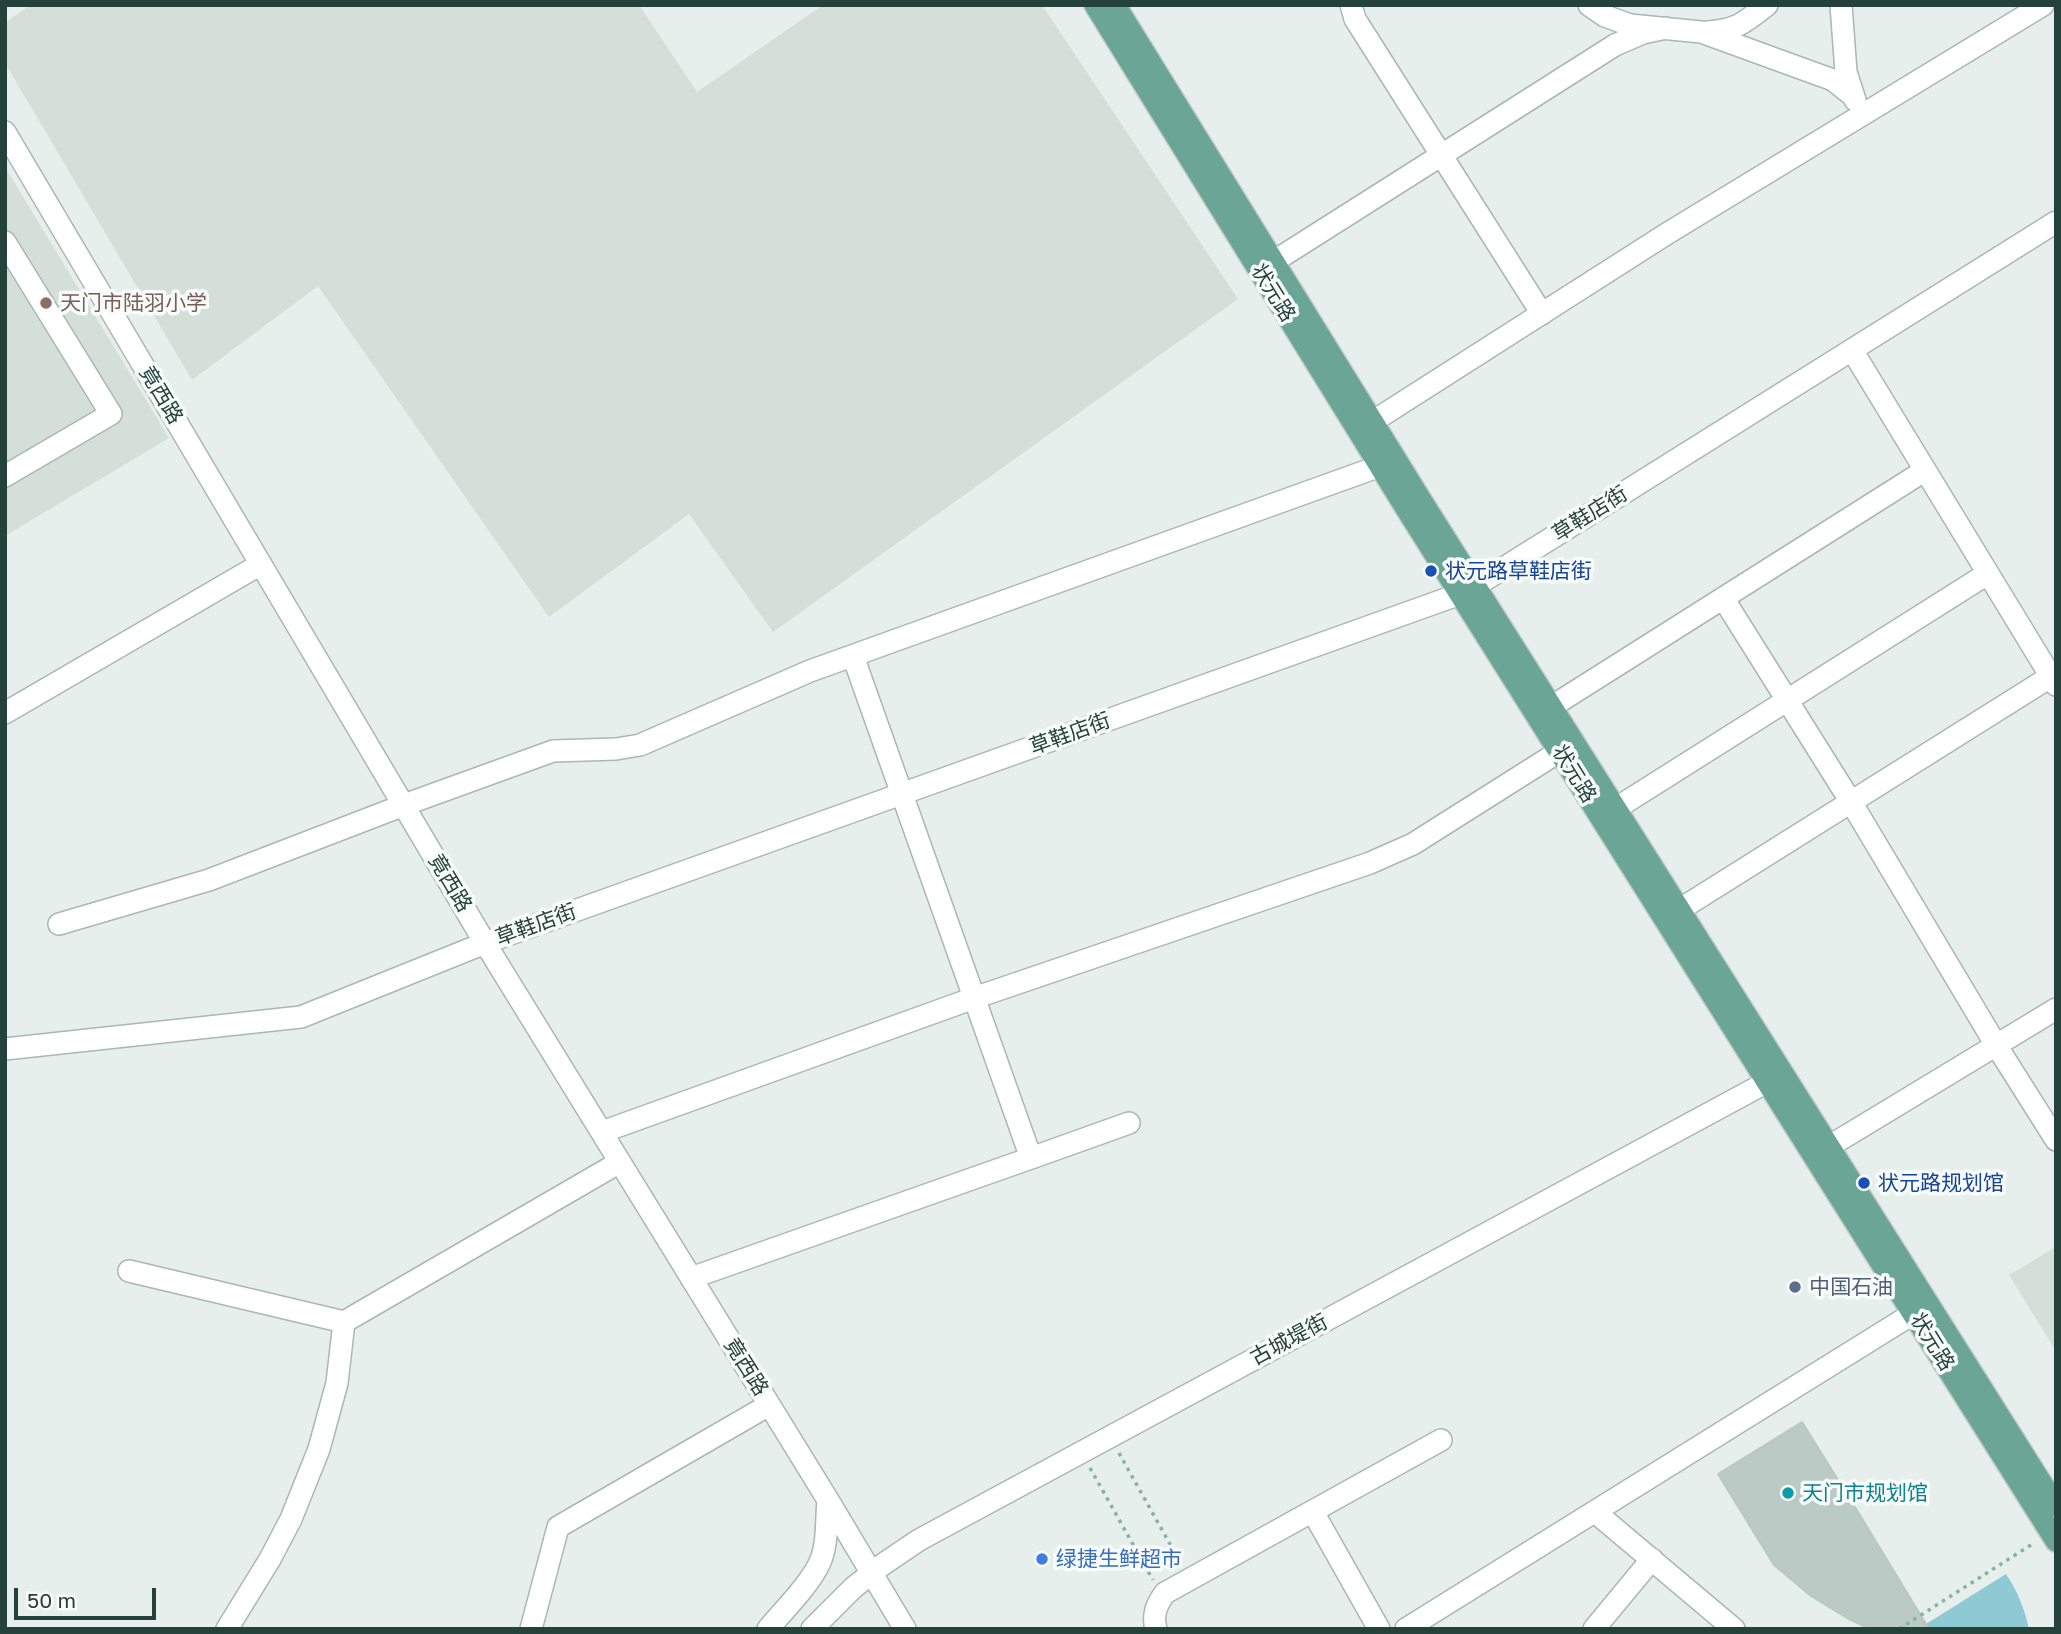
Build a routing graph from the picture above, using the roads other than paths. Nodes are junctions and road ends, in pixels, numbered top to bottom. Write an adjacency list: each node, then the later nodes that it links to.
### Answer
1 (1351, 5): 12 (street)
2 (1589, 5): 7 (street)
3 (1767, 5): 8 (street)
4 (1841, 5): 9 (street)
5 (2040, 6): 10 (street)
6 (1112, 10): 15 (main road, 状元路); 19 (main road, 状元路)
7 (1666, 28): 8 (street); 12 (street)
8 (1701, 32): 9 (street)
9 (1852, 95): 10 (street)
10 (1863, 115): 16 (street)
11 (5, 132): 22 (street, 竟西路)
12 (1441, 155): 15 (street); 16 (street)
13 (2056, 222): 17 (street, 草鞋店街)
14 (5, 242): 21 (street)
15 (1273, 262): 18 (main road, 状元路)
16 (1542, 314): 18 (street)
17 (1852, 350): 20 (street); 24 (street, 草鞋店街)
18 (1372, 422): 24 (main road, 状元路)
19 (1380, 466): 24 (main road, 状元路); 26 (street)
20 (1924, 471): 23 (street); 25 (street)
21 (5, 476)
22 (261, 564): 30 (street); 34 (street, 竟西路)
23 (1987, 574): 27 (street); 28 (street)
24 (1467, 590): 29 (main road, 状元路); 31 (main road, 状元路); 32 (street, 草鞋店街)
25 (1723, 598): 28 (street); 29 (street)
26 (853, 656): 32 (street); 34 (street)
27 (2053, 681): 33 (street)
28 (1787, 700): 33 (street); 35 (street)
29 (1551, 707): 35 (main road, 状元路)
30 (5, 713)
31 (1560, 751): 39 (street); 43 (main road, 状元路)
32 (902, 794): 38 (street, 草鞋店街); 39 (street)
33 (1851, 802): 36 (street); 41 (street)
34 (404, 805): 37 (street); 38 (street, 竟西路)
35 (1615, 808): 36 (main road, 状元路)
36 (1679, 910): 43 (main road, 状元路)
37 (59, 924)
38 (485, 943): 42 (street, 草鞋店街); 45 (street, 竟西路)
39 (974, 998): 45 (street); 48 (street)
40 (2056, 1009): 41 (street)
41 (1996, 1045): 46 (street); 47 (street)
42 (5, 1049)
43 (1775, 1078): 47 (main road, 状元路); 52 (main road, 状元路); 62 (street, 古城堤街)
44 (1129, 1123): 48 (street)
45 (601, 1132): 49 (street, 竟西路)
46 (2056, 1140)
47 (1828, 1147): 57 (main road, 状元路)
48 (1031, 1158): 51 (street)
49 (620, 1162): 51 (street, 竟西路); 53 (street)
50 (130, 1271): 53 (street)
51 (691, 1278): 54 (street, 竟西路)
52 (1914, 1313): 58 (street); 60 (main road, 状元路)
53 (344, 1322): 63 (street)
54 (769, 1405): 56 (street, 竟西路); 64 (street)
55 (1441, 1440): 59 (street)
56 (828, 1500): 62 (street, 竟西路); 65 (street)
57 (2056, 1506)
58 (1595, 1511): 61 (street); 70 (street)
59 (1313, 1512): 68 (street); 69 (street)
60 (2053, 1537)
61 (1652, 1559): 71 (street); 72 (street)
62 (872, 1573): 66 (street, 古城堤街); 67 (street, 竟西路)
63 (227, 1629)
64 (531, 1629)
65 (768, 1629)
66 (812, 1629)
67 (905, 1629)
68 (1156, 1629)
69 (1379, 1629)
70 (1406, 1629)
71 (1594, 1629)
72 (1734, 1629)

